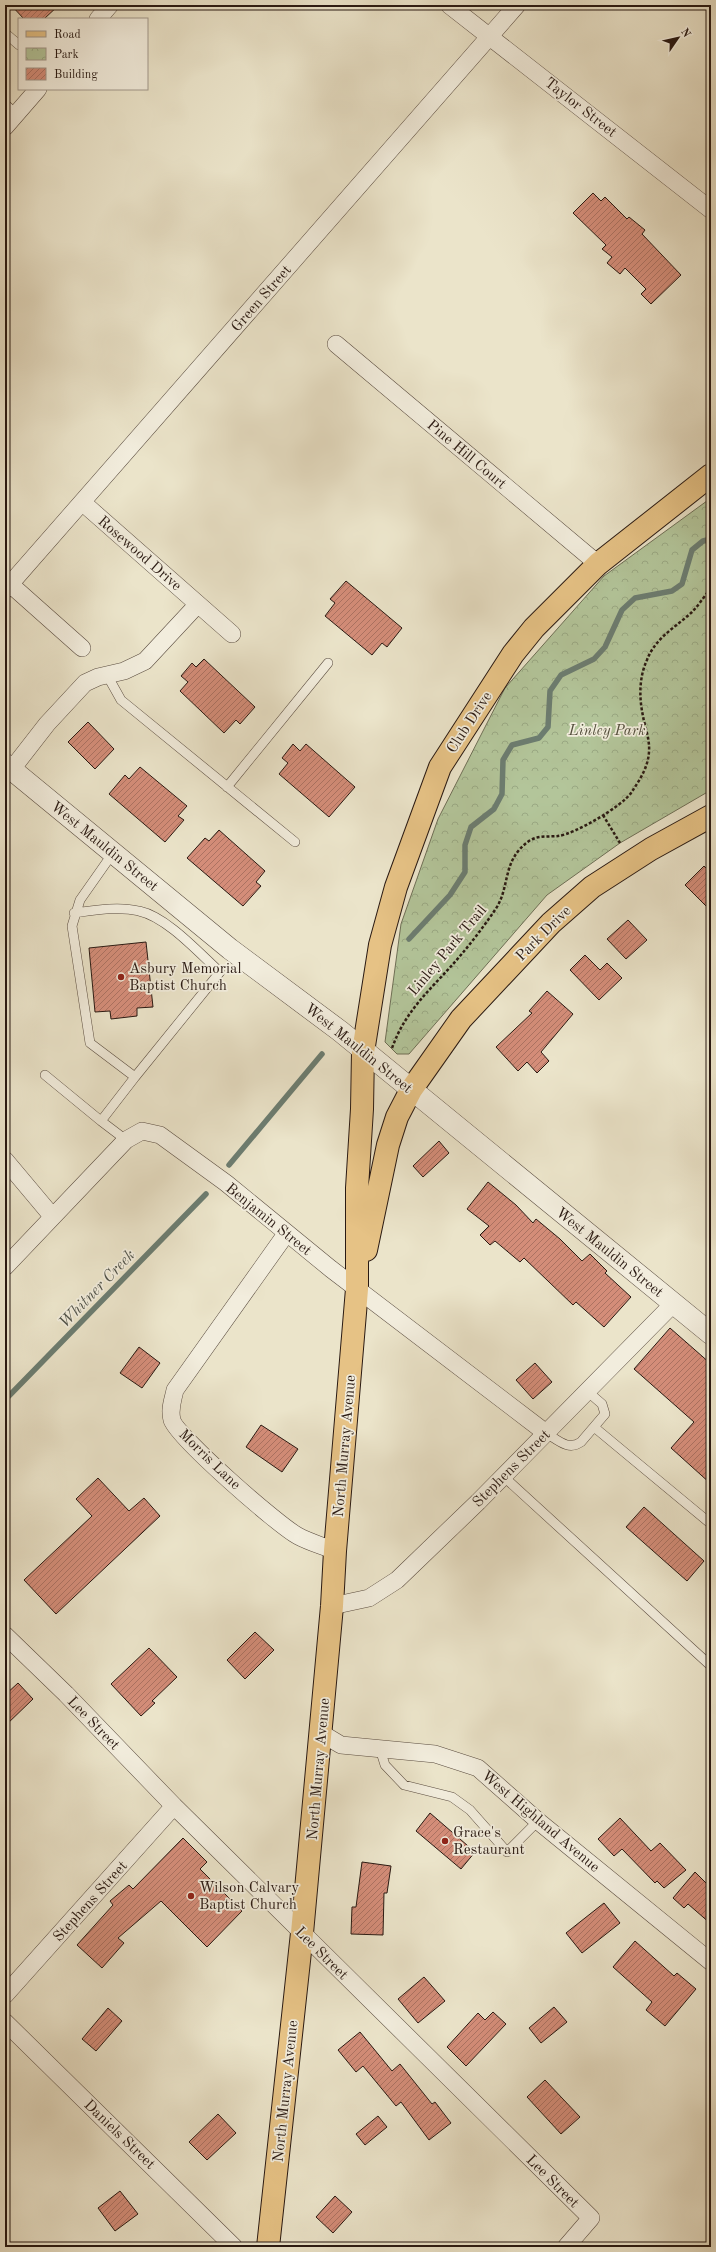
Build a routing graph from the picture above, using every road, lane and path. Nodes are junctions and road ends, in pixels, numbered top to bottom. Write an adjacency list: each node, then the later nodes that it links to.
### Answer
1 (110, 5): 4 (street)
2 (449, 5): 6 (street, Taylor Street)
3 (517, 5): 6 (street, Green Street)
4 (99, 18)
5 (5, 33): 7 (lane)
6 (490, 37): 11 (street, Taylor Street); 14 (street, Green Street)
7 (18, 44)
8 (37, 90): 9 (street)
9 (11, 109): 10 (street)
10 (5, 127)
11 (711, 210)
12 (336, 344): 15 (street, Pine Hill Court)
13 (711, 475): 15 (main road, Club Drive)
14 (82, 502): 16 (street, Green Street); 18 (street, Rosewood Drive)
15 (598, 564): 31 (main road, Club Drive)
16 (8, 587): 20 (street)
17 (711, 588): 25 (path, Linley Park Trail)
18 (198, 604): 19 (street, Rosewood Drive); 22 (street)
19 (232, 634)
20 (82, 648)
21 (328, 663): 24 (lane)
22 (106, 675): 23 (street); 24 (lane)
23 (8, 766): 29 (street, West Mauldin Street)
24 (227, 787): 27 (lane)
25 (603, 816): 28 (path); 32 (path, Linley Park Trail)
26 (711, 816): 35 (main road, Park Drive)
27 (295, 842)
28 (620, 843)
29 (113, 853): 30 (lane); 31 (street, West Mauldin Street)
30 (74, 913): 34 (lane); 34 (lane)
31 (363, 1052): 32 (street, West Mauldin Street); 42 (main road, North Murray Avenue)
32 (384, 1068): 35 (street, West Mauldin Street)
33 (44, 1075): 36 (lane)
34 (135, 1078): 36 (lane)
35 (411, 1090): 42 (main road, North Murray Avenue); 43 (street, West Mauldin Street)
36 (101, 1121): 37 (lane)
37 (126, 1140): 39 (street, Benjamin Street); 40 (street, Benjamin Street)
38 (5, 1160): 39 (street)
39 (52, 1216): 41 (street, Benjamin Street)
40 (286, 1234): 42 (street, Benjamin Street); 50 (street, Morris Lane)
41 (5, 1267)
42 (357, 1289): 47 (street, Benjamin Street); 50 (main road, North Murray Avenue)
43 (673, 1304): 44 (street, West Mauldin Street); 45 (street, Stephens Street)
44 (711, 1334)
45 (587, 1391): 46 (lane); 47 (street, Stephens Street)
46 (594, 1427): 47 (lane); 49 (lane)
47 (546, 1433): 48 (street, Stephens Street)
48 (504, 1476): 51 (street, Stephens Street); 53 (lane)
49 (711, 1524)
50 (335, 1550): 51 (main road, North Murray Avenue)
51 (332, 1606): 54 (main road, North Murray Avenue)
52 (5, 1635): 56 (street, Lee Street)
53 (711, 1666)
54 (321, 1732): 55 (street, West Highland Avenue); 58 (main road, North Murray Avenue)
55 (380, 1749): 57 (street, West Highland Avenue); 57 (lane)
56 (174, 1806): 58 (street, Lee Street); 60 (street, Stephens Street)
57 (538, 1821): 59 (street, West Highland Avenue)
58 (302, 1933): 63 (main road, North Murray Avenue); 64 (street, Lee Street)
59 (711, 1962)
60 (5, 1995)
61 (5, 2022): 62 (street, Daniels Street)
62 (234, 2247)
63 (268, 2247)
64 (566, 2247)

